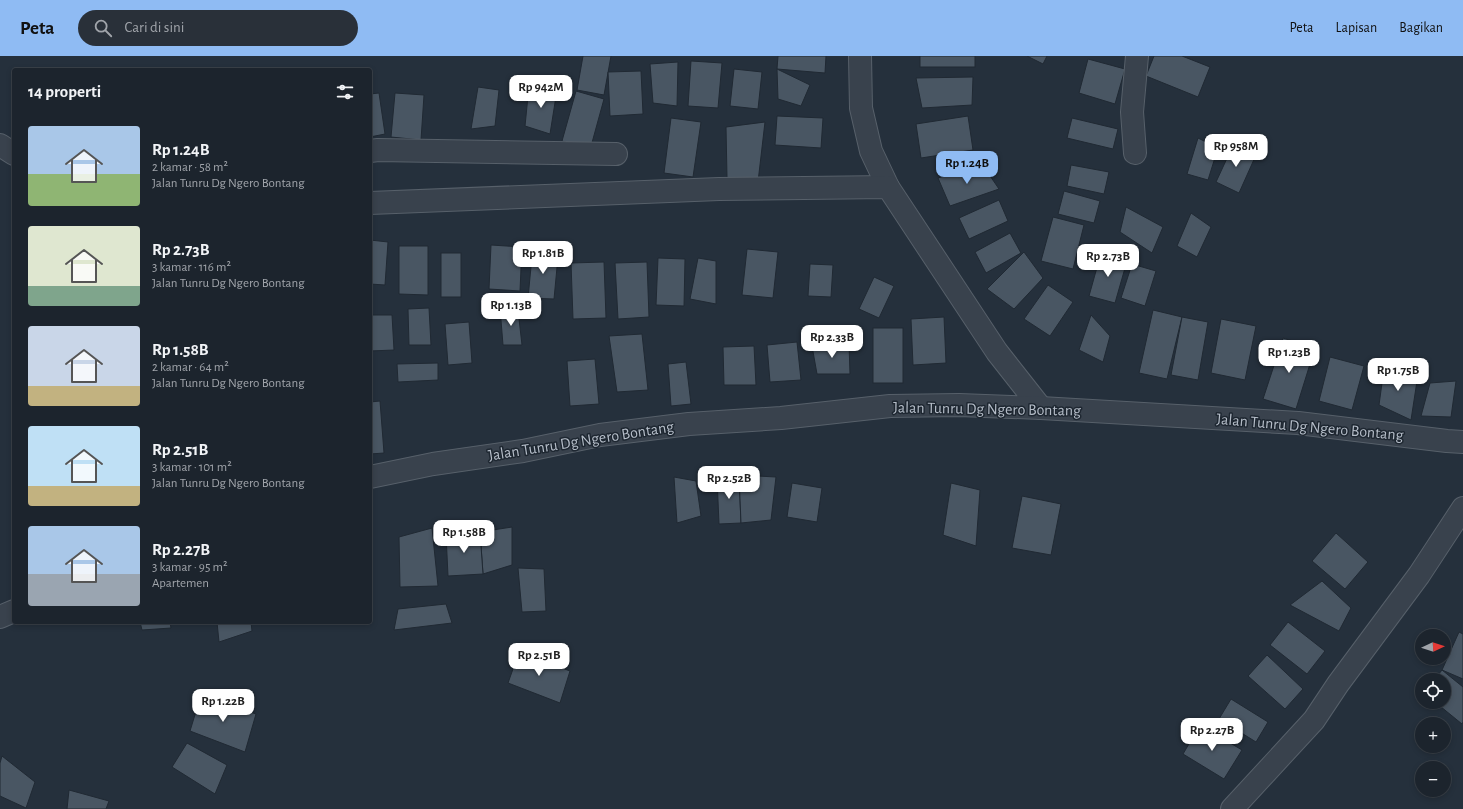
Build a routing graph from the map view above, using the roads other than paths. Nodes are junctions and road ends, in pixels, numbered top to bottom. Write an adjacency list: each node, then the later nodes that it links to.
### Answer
1 (860, 56): 8 (street)
2 (1137, 56): 6 (street)
3 (0, 145): 5 (street)
4 (372, 151): 7 (street)
5 (12, 153)
6 (1135, 153)
7 (616, 154)
8 (888, 187): 9 (street); 10 (street)
9 (372, 203)
10 (1041, 408): 11 (street, Jalan Tunru Dg Ngero Bontang); 12 (street, Jalan Tunru Dg Ngero Bontang)
11 (1463, 442)
12 (372, 477)
13 (1463, 508): 16 (street)
14 (12, 612): 15 (street)
15 (0, 617)
16 (1232, 809)

